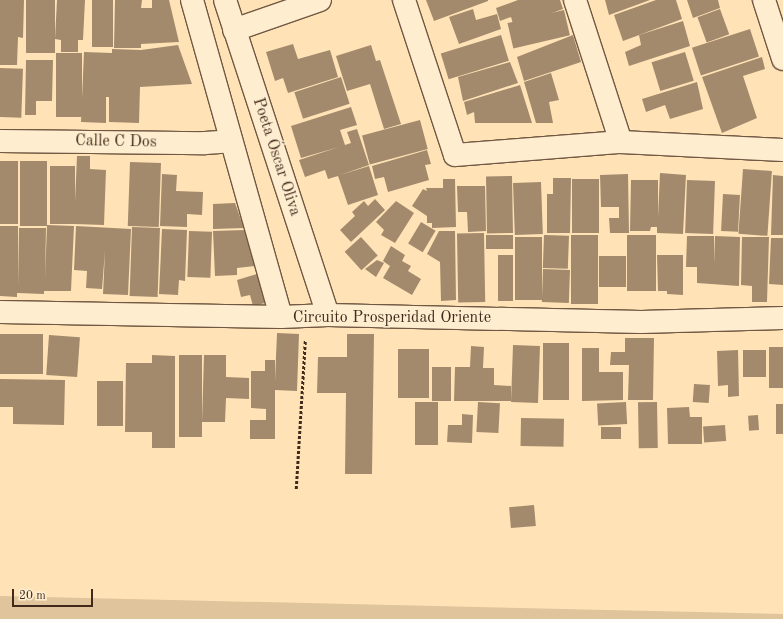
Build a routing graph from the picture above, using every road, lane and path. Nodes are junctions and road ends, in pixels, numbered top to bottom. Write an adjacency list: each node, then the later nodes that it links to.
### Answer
1 (192, 0): 10 (street)
2 (225, 0): 7 (street, Poeta Óscar Oliva)
3 (320, 0): 7 (street)
4 (404, 0): 11 (street)
5 (575, 0): 11 (street)
6 (764, 0): 8 (street)
7 (234, 30): 14 (street, Poeta Óscar Oliva)
8 (783, 58)
9 (0, 141): 10 (street, Calle C Dos)
10 (231, 141): 15 (street)
11 (621, 142): 12 (street)
12 (783, 150)
13 (0, 312): 15 (street, Circuito Prosperidad Oriente)
14 (317, 315): 15 (street, Circuito Prosperidad Oriente); 16 (street, Circuito Prosperidad Oriente); 17 (path)
15 (281, 317)
16 (783, 318)
17 (296, 489)

